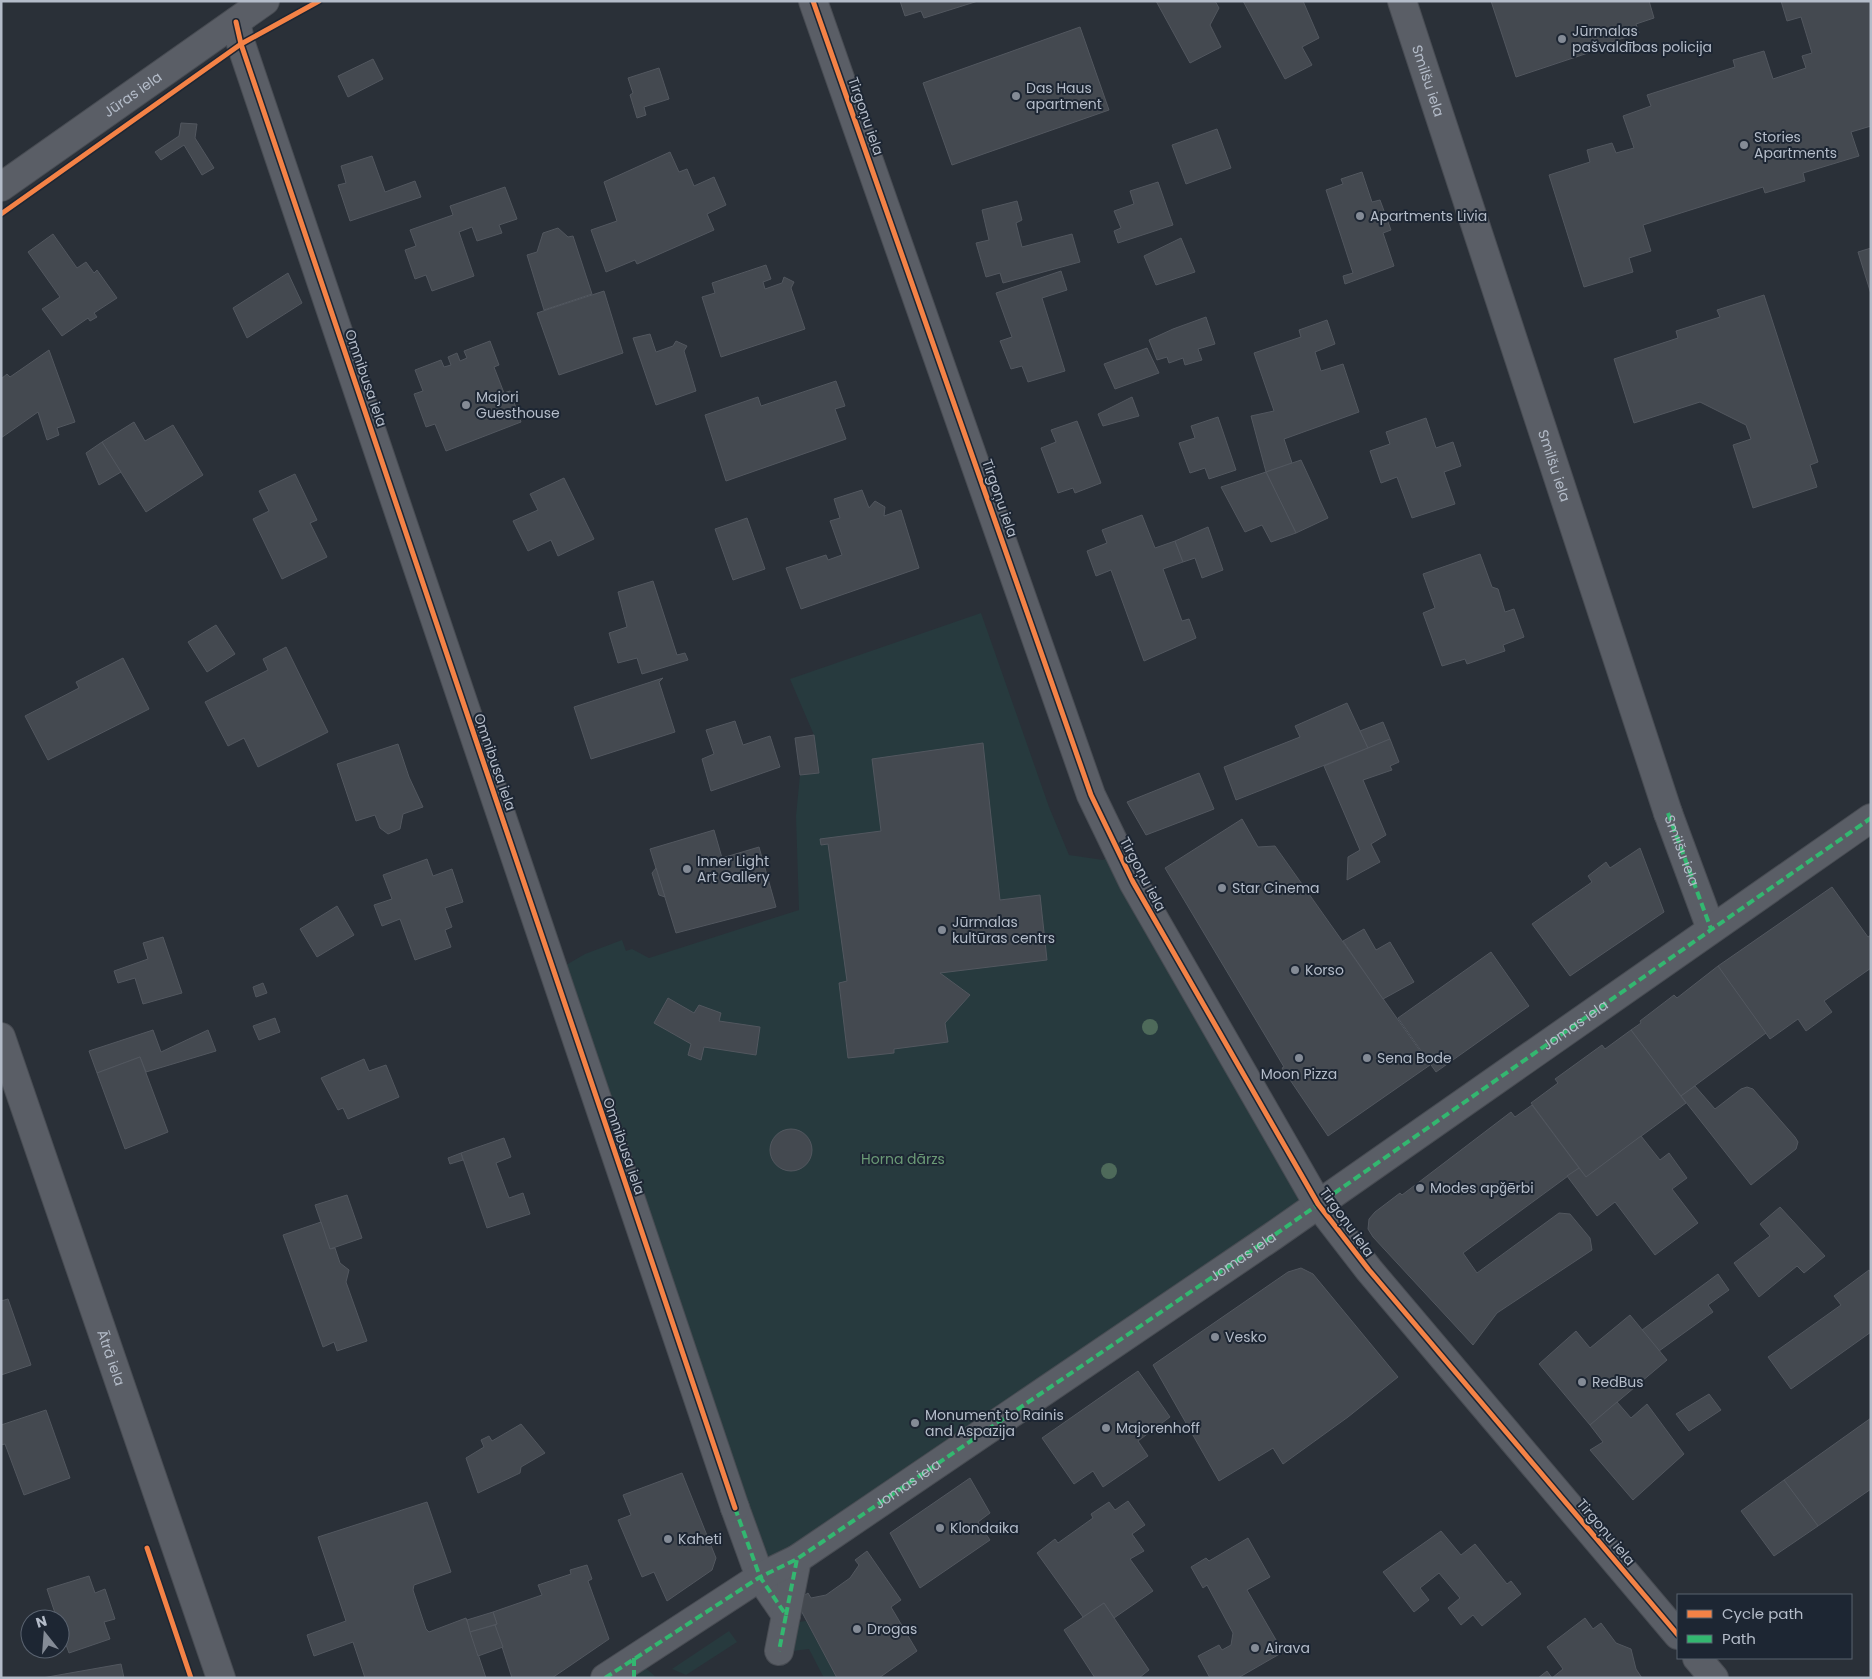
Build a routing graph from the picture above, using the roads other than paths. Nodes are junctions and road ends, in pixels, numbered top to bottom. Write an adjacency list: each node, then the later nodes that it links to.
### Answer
1 (265, 1): 4 (street, Jūras iela)
2 (813, 1): 9 (street, Tirgoņu iela)
3 (1402, 1): 7 (street, Smilšu iela)
4 (236, 22): 5 (street, Jūras iela); 11 (street, Omnibusa iela)
5 (1, 186)
6 (1871, 818): 7 (street, Jomas iela)
7 (1711, 929): 9 (street, Jomas iela)
8 (1, 1037): 17 (street, Ātrā iela)
9 (1318, 1204): 10 (street, Jomas iela); 13 (street, Tirgoņu iela)
10 (797, 1559): 11 (street, Jomas iela); 12 (street)
11 (760, 1577): 12 (street, Omnibusa iela); 16 (street, Jomas iela)
12 (786, 1615): 14 (street)
13 (1677, 1634)
14 (778, 1651)
15 (1698, 1659): 19 (street)
16 (634, 1668): 18 (street, Jomas iela)
17 (221, 1678)
18 (605, 1678)
19 (1714, 1678)

